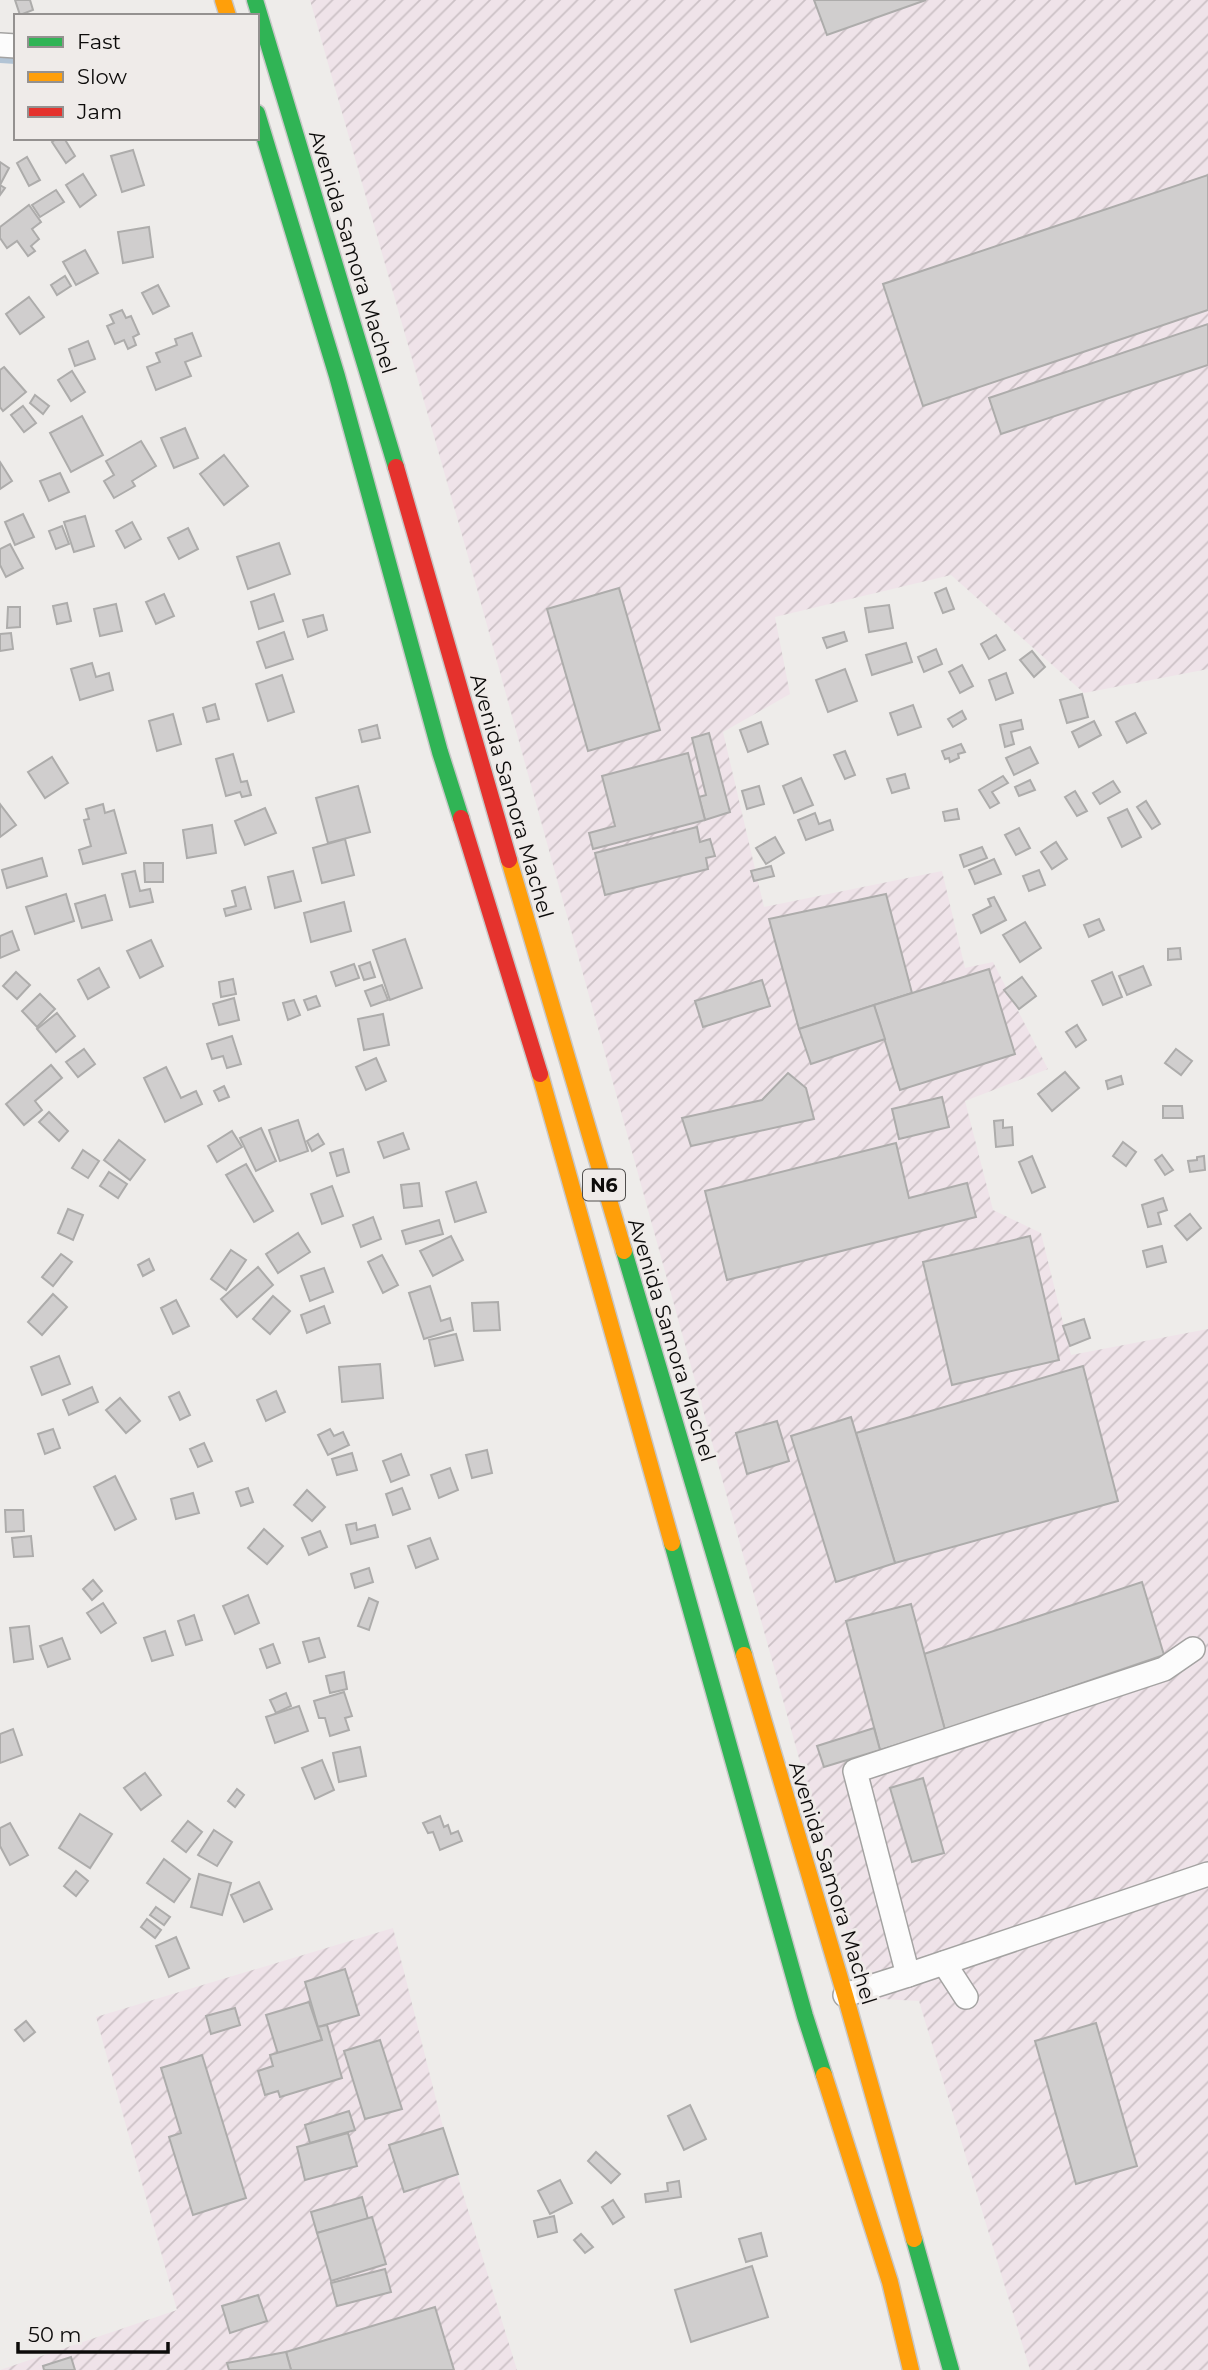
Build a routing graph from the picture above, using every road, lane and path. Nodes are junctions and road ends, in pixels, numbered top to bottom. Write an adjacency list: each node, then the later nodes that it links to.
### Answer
1 (256, 0): 7 (highway, Avenida Samora Machel / N6)
2 (259, 120): 9 (highway, N6)
3 (1193, 1649): 6 (street)
4 (1208, 1874): 5 (street)
5 (944, 1963): 6 (street); 8 (street)
6 (908, 1975): 7 (street)
7 (845, 1994): 10 (highway, Avenida Samora Machel / N6)
8 (966, 1997)
9 (911, 2370)
10 (951, 2370)

